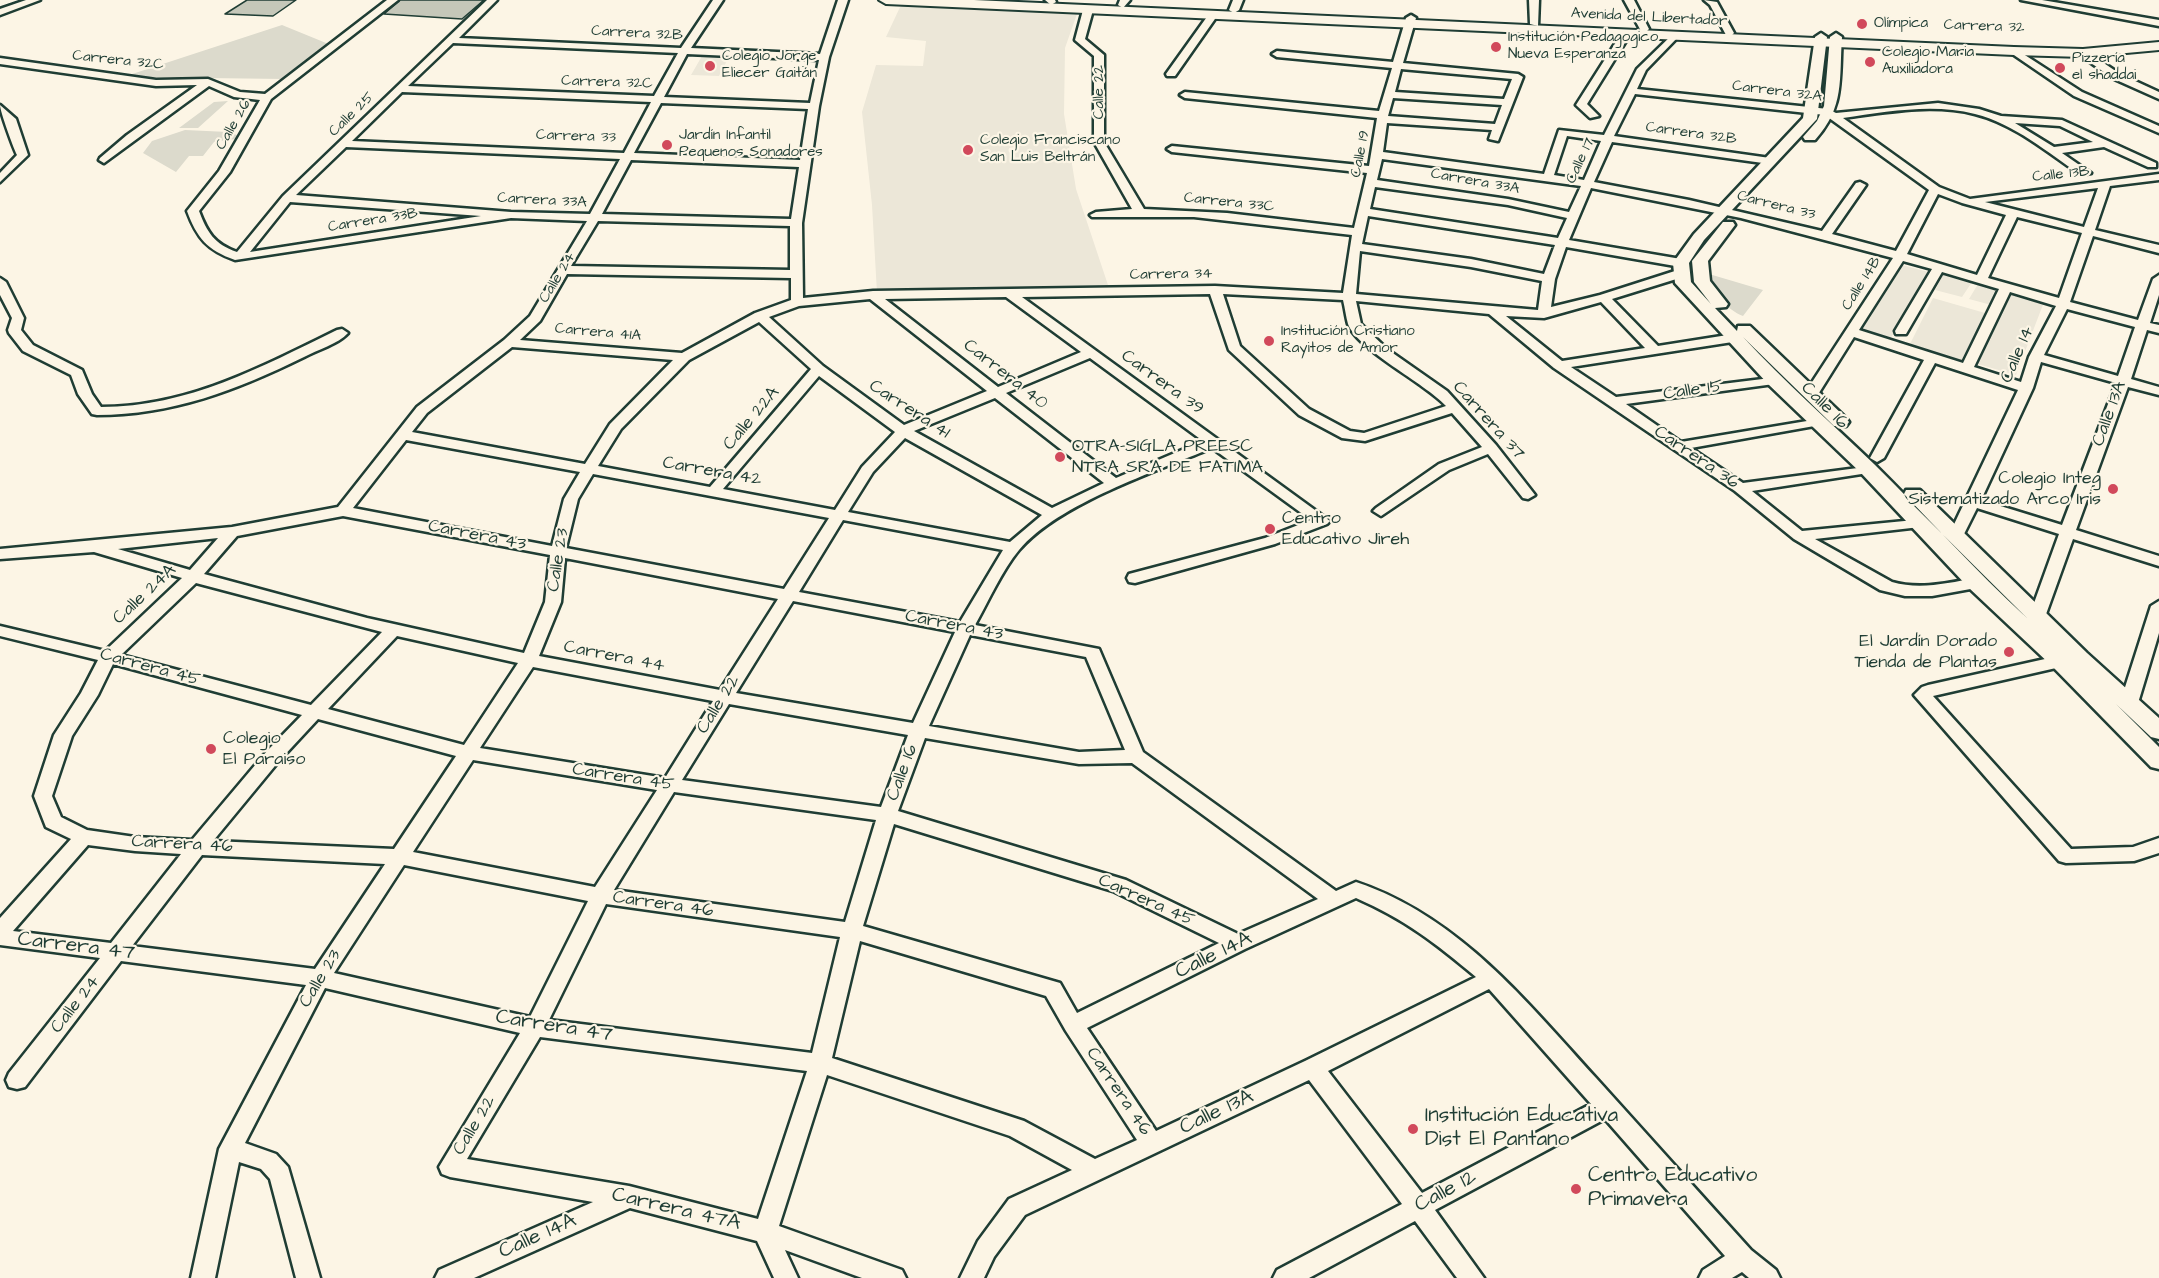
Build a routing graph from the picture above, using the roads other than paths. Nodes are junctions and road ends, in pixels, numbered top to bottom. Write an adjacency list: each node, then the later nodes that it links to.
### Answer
1 (35, 0): 16 (street)
2 (393, 0): 42 (street, Calle 26)
3 (492, 0): 25 (street, Calle 25)
4 (718, 0): 28 (street, Calle 24)
5 (843, 0): 32 (street)
6 (886, 0): 15 (main road, Avenida del Libertador)
7 (1011, 0): 12 (main road, Avenida del Libertador)
8 (1534, 0): 20 (street)
9 (1629, 0): 21 (street)
10 (1709, 0): 23 (street)
11 (2026, 0): 19 (street)
12 (1051, 1): 13 (main road, Avenida del Libertador)
13 (1124, 3): 14 (main road, Avenida del Libertador)
14 (1236, 5): 18 (main road, Avenida del Libertador)
15 (1088, 10): 17 (main road, Avenida del Libertador); 77 (street, Calle 22)
16 (0, 12)
17 (1212, 16): 18 (main road, Avenida del Libertador); 35 (street)
18 (1410, 21): 20 (main road, Avenida del Libertador); 22 (main road, Avenida del Libertador); 34 (street, Calle 19)
19 (2159, 23)
20 (1535, 24): 21 (main road, Avenida del Libertador)
21 (1644, 29): 23 (main road, Avenida del Libertador)
22 (1626, 33): 24 (main road, Avenida del Libertador); 48 (street)
23 (1729, 33): 26 (main road, Avenida del Libertador)
24 (1674, 36): 26 (main road, Avenida del Libertador); 38 (street, Calle 17)
25 (450, 40): 28 (street, Carrera 32B); 37 (street, Calle 25)
26 (1828, 40): 27 (main road, Carrera 32); 29 (main road, Avenida del Libertador); 47 (street, Calle 16)
27 (2154, 42): 30 (main road, Avenida del Libertador)
28 (684, 51): 32 (street, Carrera 32B); 43 (street, Calle 24)
29 (2014, 51): 30 (main road, Avenida del Libertador); 52 (street)
30 (2083, 53): 41 (street)
31 (1277, 54): 34 (street)
32 (824, 57): 45 (street)
33 (0, 61): 36 (street, Carrera 32C)
34 (1398, 67): 39 (street, Calle 19); 44 (street)
35 (1171, 74)
36 (208, 82): 42 (street, Carrera 32C); 61 (street)
37 (400, 89): 43 (street, Carrera 32C); 56 (street, Calle 25)
38 (1632, 91): 47 (street, Carrera 32A); 53 (street, Calle 17)
39 (1389, 94): 44 (street); 49 (street, Calle 19)
40 (1185, 95): 49 (street)
41 (2159, 96)
42 (267, 97): 92 (street, Calle 26)
43 (658, 100): 45 (street, Carrera 32C); 60 (street, Calle 24)
44 (1508, 102): 51 (street)
45 (814, 106): 63 (street)
46 (0, 108): 69 (street)
47 (1825, 113): 50 (street); 62 (street, Calle 16); 74 (street, Carrera 32A); 79 (street, Calle 16)
48 (1594, 116)
49 (1382, 117): 51 (street); 59 (street, Calle 19)
50 (2000, 119): 55 (street); 58 (street)
51 (1499, 127): 54 (street)
52 (2159, 130)
53 (1608, 138): 62 (street, Carrera 32B); 68 (street); 71 (street, Calle 17)
54 (1494, 139)
55 (2106, 143): 58 (street); 64 (street)
56 (345, 144): 60 (street, Carrera 33); 75 (street, Calle 25)
57 (1172, 149): 65 (street)
58 (2050, 151): 66 (street)
59 (1377, 155): 65 (street, Calle 19); 68 (street, Carrera 33)
60 (628, 156): 63 (street, Carrera 33); 84 (street, Calle 24)
61 (104, 160)
62 (1770, 161): 79 (street, Calle 16)
63 (805, 164): 85 (street)
64 (2152, 165)
65 (1374, 170): 70 (street, Calle 19)
66 (2085, 174)
67 (2159, 177): 73 (street, Calle 13B)
68 (1548, 178): 71 (street, Carrera 33)
69 (0, 179)
70 (1371, 183): 78 (street, Calle 19); 83 (street, Carrera 33A)
71 (1587, 185): 79 (street, Carrera 33); 83 (street, Calle 17)
72 (1860, 185): 88 (street)
73 (2105, 185): 76 (street, Calle 13B); 86 (street, Calle 14)
74 (1935, 189): 76 (street, Carrera 32A); 93 (street, Calle 14B)
75 (287, 198): 81 (street, Carrera 33A); 92 (street, Calle 25)
76 (1966, 201): 80 (street, Carrera 32A)
77 (1139, 211): 82 (street, Carrera 33C); 87 (street, Carrera 33C)
78 (1364, 212): 87 (street, Calle 19); 89 (street)
79 (1731, 212): 88 (street, Carrera 33); 94 (street, Calle 16); 133 (street, Calle 16)
80 (2013, 213): 86 (street, Carrera 32A); 100 (street)
81 (511, 215): 84 (street, Carrera 33A); 92 (street, Carrera 33B)
82 (1096, 215)
83 (1572, 216): 89 (street, Calle 17)
84 (594, 218): 85 (street, Carrera 33A); 96 (street, Calle 24)
85 (796, 223): 97 (street)
86 (2090, 231): 91 (street, Carrera 32A); 109 (street, Calle 14)
87 (1358, 232): 90 (street, Calle 19)
88 (1824, 236): 93 (street, Carrera 33)
89 (1562, 242): 94 (street); 98 (street, Calle 17)
90 (1355, 247): 98 (street); 106 (street, Calle 19)
91 (2159, 249)
92 (239, 257)
93 (1899, 257): 95 (street, Carrera 33); 116 (street, Calle 14B)
94 (1681, 268): 107 (street); 118 (street, Calle 16)
95 (1938, 269): 100 (street, Carrera 33); 115 (street)
96 (563, 270): 97 (street); 119 (street, Calle 24)
97 (796, 274): 108 (street)
98 (1549, 279): 111 (street, Calle 17)
99 (2159, 279): 113 (street, Calle 13A)
100 (1980, 281): 102 (street, Carrera 33)
101 (0, 282): 117 (street)
102 (2006, 288): 109 (street, Carrera 33); 127 (street)
103 (1215, 290): 104 (street, Carrera 34); 106 (street, Carrera 34); 135 (street)
104 (1010, 294): 105 (street, Carrera 34); 121 (street, Carrera 39)
105 (873, 295): 108 (street, Carrera 34); 132 (street, Carrera 40)
106 (1348, 297): 110 (street, Carrera 34); 135 (street, Carrera 37)
107 (1604, 298): 111 (street); 120 (street)
108 (797, 302): 112 (street, Calle 23)
109 (2063, 305): 113 (street, Carrera 33); 123 (street, Calle 14)
110 (1494, 313): 111 (street, Carrera 34); 125 (street, Carrera 36)
111 (1544, 314)
112 (760, 316): 122 (street, Calle 23); 126 (street, Carrera 41)
113 (2140, 325): 114 (street, Carrera 33); 129 (street, Calle 13A)
114 (2159, 329)
115 (1901, 331)
116 (1851, 332): 124 (street); 133 (street, Calle 14B)
117 (342, 333)
118 (1734, 338): 120 (street); 128 (street, Calle 16)
119 (509, 343): 122 (street, Carrera 41A); 138 (street, Calle 24)
120 (1654, 349): 125 (street)
121 (1091, 353): 132 (street, Calle 22); 139 (street, Carrera 39)
122 (684, 357): 143 (street, Calle 23)
123 (2036, 357): 129 (street); 130 (street, Calle 14)
124 (1931, 359): 127 (street); 142 (street)
125 (1559, 365): 134 (street, Carrera 36)
126 (818, 369): 137 (street, Carrera 41); 146 (street, Calle 22A)
127 (1966, 370): 130 (street)
128 (1774, 380): 134 (street, Calle 15); 136 (street, Calle 16)
129 (2123, 381): 131 (street); 154 (street, Calle 13A)
130 (2026, 388): 148 (street, Calle 14)
131 (2159, 391)
132 (997, 392): 137 (street, Calle 22); 144 (street, Carrera 40)
133 (1812, 393): 142 (street, Calle 16)
134 (1613, 402): 140 (street, Carrera 36)
135 (1455, 408): 141 (street, Carrera 37)
136 (1820, 421): 140 (street); 142 (street, Calle 16)
137 (903, 432): 151 (street, Carrera 41); 152 (street, Calle 22)
138 (404, 435): 143 (street, Carrera 42); 149 (street, Calle 24)
139 (1214, 442): 144 (street, Calle 16); 164 (street, Carrera 39)
140 (1680, 446): 145 (street, Carrera 36)
141 (1491, 447): 147 (street, Carrera 37); 150 (street)
142 (1872, 464): 145 (street); 153 (street, Calle 16); 157 (street, Calle 16)
143 (589, 469): 146 (street, Carrera 42); 160 (street, Calle 23)
144 (1114, 484): 151 (street, Calle 16)
145 (1740, 488): 156 (street, Carrera 36)
146 (713, 492): 152 (street, Carrera 42)
147 (1528, 495)
148 (1973, 502): 154 (street); 157 (street, Calle 14)
149 (343, 511): 155 (street, Carrera 43); 160 (street, Carrera 43)
150 (1381, 511)
151 (1052, 514): 159 (street, Calle 16)
152 (838, 515): 159 (street, Carrera 42); 166 (street, Calle 22)
153 (1920, 522): 156 (street); 165 (street, Calle 16)
154 (2067, 530): 162 (street); 168 (street, Calle 13A)
155 (232, 532): 158 (street, Carrera 43); 163 (street, Calle 24A)
156 (1799, 536): 165 (street, Carrera 36)
157 (1956, 537): 168 (street, Calle 16)
158 (94, 547): 161 (street, Carrera 43); 163 (street, Carrera 44)
159 (1013, 548): 169 (street, Calle 16)
160 (558, 551): 166 (street, Carrera 43); 173 (street, Calle 23)
161 (0, 554)
162 (2159, 561)
163 (193, 577): 170 (street, Carrera 44); 172 (street, Calle 24A)
164 (1135, 578)
165 (1976, 583): 174 (street, Calle 16)
166 (790, 595): 169 (street, Carrera 43); 175 (street, Calle 22)
167 (2159, 606): 176 (street)
168 (2037, 617): 174 (street, Calle 16)
169 (964, 628): 178 (street, Calle 16); 181 (street, Carrera 43)
170 (393, 630): 173 (street, Carrera 44); 177 (street, Calle 24)
171 (0, 631): 172 (street, Carrera 45)
172 (108, 657): 177 (street, Carrera 45); 185 (street, Calle 24A)
173 (529, 660): 175 (street, Carrera 44); 180 (street, Calle 23)
174 (2070, 660): 176 (street, Calle 16); 182 (street, Calle 16); 186 (street)
175 (723, 697): 178 (street, Carrera 44); 183 (street, Calle 22)
176 (2129, 703): 179 (street, Calle 16)
177 (314, 713): 180 (street, Carrera 45); 187 (street, Calle 24)
178 (919, 729): 181 (street, Carrera 44); 184 (street, Calle 16)
179 (2159, 731)
180 (469, 753): 183 (street, Carrera 45); 188 (street, Calle 23)
181 (1136, 756): 190 (street)
182 (2159, 760)
183 (669, 785): 184 (street, Carrera 45); 189 (street, Calle 22)
184 (887, 815): 191 (street, Calle 16); 194 (street, Carrera 45)
185 (84, 837): 187 (street, Carrera 46); 192 (street)
186 (2159, 845)
187 (198, 846): 188 (street, Carrera 46); 195 (street, Calle 24)
188 (400, 857): 189 (street, Carrera 46); 196 (street, Calle 23)
189 (600, 896): 191 (street, Carrera 46); 199 (street, Calle 22)
190 (1334, 900): 194 (street, Calle 14A); 197 (street, Calle 14A)
191 (852, 931): 198 (street, Carrera 46); 200 (street, Calle 16)
192 (0, 932)
193 (0, 937): 195 (street, Carrera 47)
194 (1238, 943): 198 (street, Calle 14A)
195 (118, 953): 196 (street, Carrera 47); 202 (street, Calle 24)
196 (320, 978): 199 (street, Carrera 47); 205 (street, Calle 23)
197 (1492, 978): 201 (street, Calle 13A); 203 (street)
198 (1073, 1025): 204 (street, Carrera 46)
199 (535, 1027): 200 (street, Carrera 47); 206 (street, Calle 22)
200 (820, 1063): 207 (street, Carrera 47); 210 (street, Calle 16)
201 (1313, 1068): 204 (street, Calle 13A); 209 (street)
202 (18, 1080)
203 (1607, 1107): 209 (street, Calle 12); 211 (street)
204 (1152, 1143): 207 (street, Calle 13A)
205 (230, 1149): 212 (street, Calle 23); 213 (street)
206 (450, 1167): 208 (street, Carrera 47A)
207 (1093, 1170): 217 (street, Calle 13A)
208 (629, 1197): 210 (street, Carrera 47A); 214 (street, Calle 14A)
209 (1419, 1207): 218 (street, Calle 12); 219 (street)
210 (765, 1232): 215 (street); 216 (street, Carrera 47A)
211 (1743, 1258): 220 (street); 221 (street)
212 (202, 1278)
213 (308, 1278)
214 (447, 1278)
215 (786, 1278)
216 (894, 1278)
217 (972, 1278)
218 (1285, 1278)
219 (1472, 1278)
220 (1711, 1278)
221 (1768, 1278)

